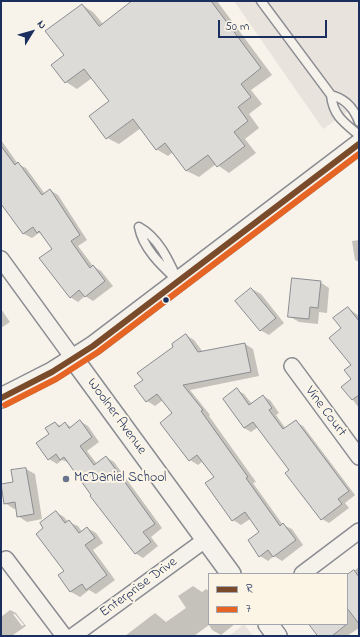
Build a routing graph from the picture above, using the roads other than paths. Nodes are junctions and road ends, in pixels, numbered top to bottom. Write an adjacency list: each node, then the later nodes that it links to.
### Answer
1 (261, 1): 2 (lane)
2 (331, 95): 3 (lane); 4 (lane)
3 (359, 122)
4 (359, 135)
5 (359, 144): 7 (street)
6 (1, 259): 8 (street, Woolner Avenue)
7 (178, 281): 7 (lane); 8 (street)
8 (73, 358): 10 (street); 13 (street, Woolner Avenue)
9 (292, 366): 11 (street, Vine Court)
10 (1, 398)
11 (359, 457)
12 (359, 531): 16 (street)
13 (205, 540): 15 (street, Woolner Avenue); 19 (street, Enterprise Drive)
14 (6, 559): 18 (street)
15 (230, 573)
16 (303, 573)
17 (269, 625): 20 (street)
18 (64, 636)
19 (73, 636)
20 (277, 636)

